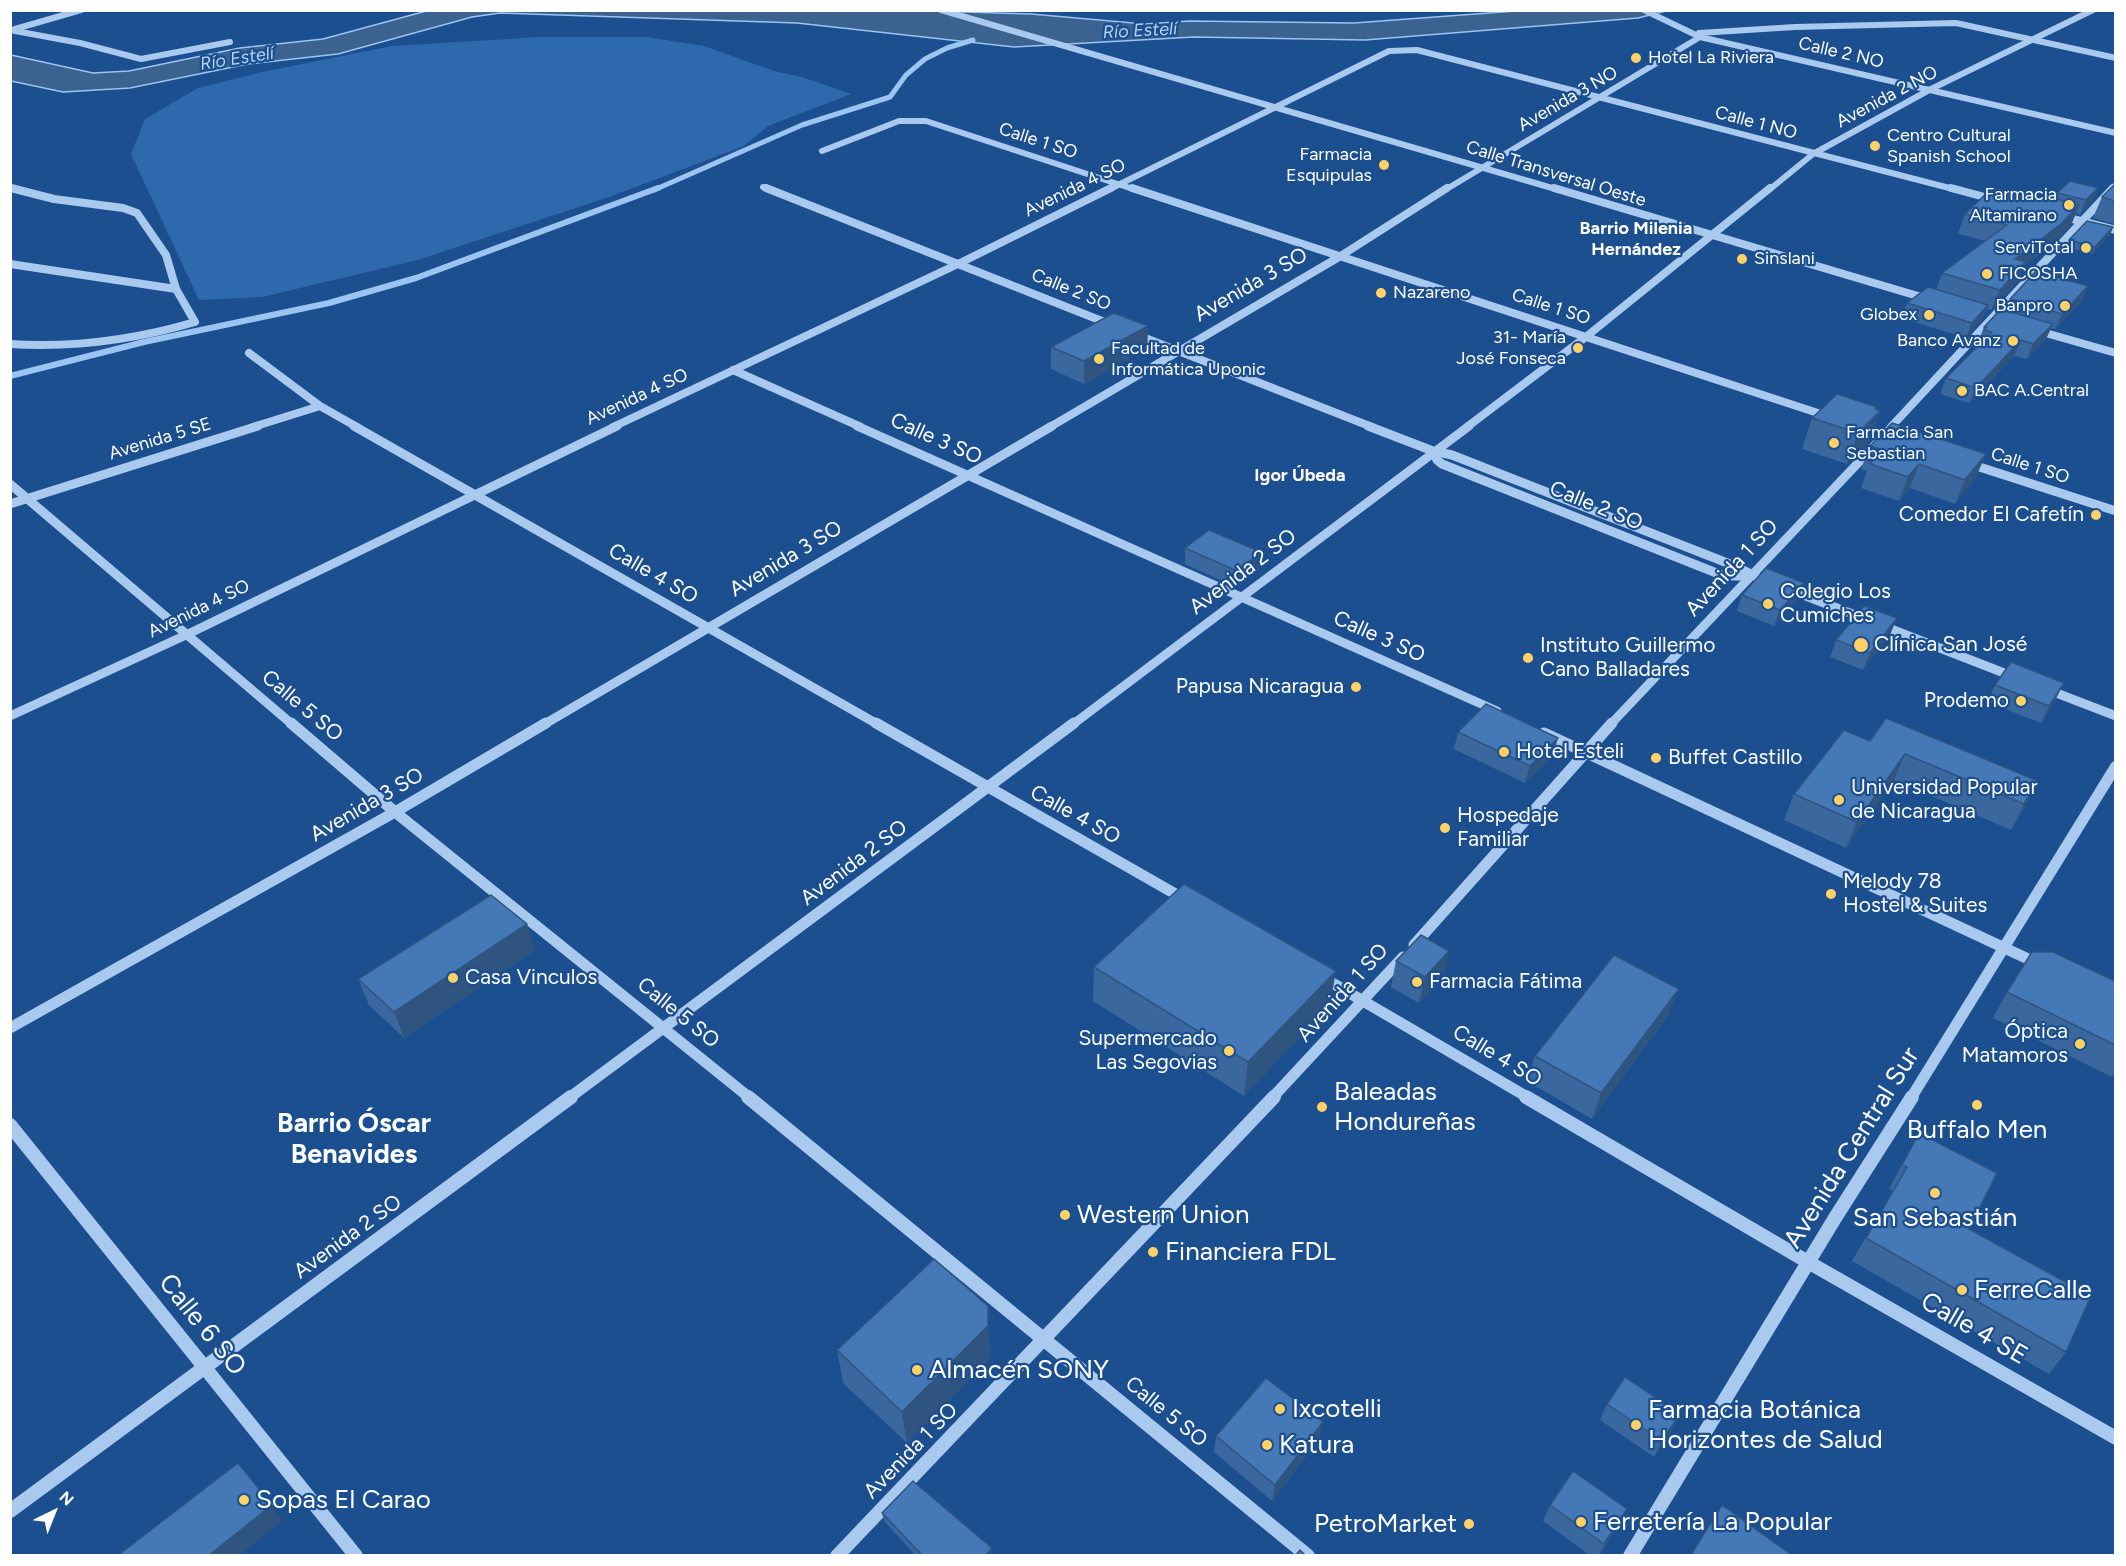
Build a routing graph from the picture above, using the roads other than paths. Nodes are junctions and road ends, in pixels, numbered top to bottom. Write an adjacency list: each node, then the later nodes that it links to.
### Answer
1 (81, 10): 5 (street)
2 (941, 10): 14 (street, Calle Transversal Oeste)
3 (1644, 10): 6 (street, Calle 2 NO)
4 (2093, 10): 8 (street, Avenida 2 NO)
5 (10, 30): 9 (street)
6 (1693, 34): 7 (street, Calle 2 NO); 8 (street)
7 (1700, 37): 12 (street, Calle 2 NO); 13 (street, Avenida 3 NO)
8 (2032, 40): 11 (street); 12 (street, Avenida 2 NO)
9 (230, 42)
10 (1389, 51): 13 (street, Calle 1 NO); 14 (street, Avenida 4 SO)
11 (2115, 58)
12 (1931, 89): 15 (street, Calle 2 NO); 17 (street, Avenida 2 NO)
13 (1598, 98): 17 (street, Calle 1 NO); 18 (street, Avenida 3 NO)
14 (1276, 106): 18 (street, Calle Transversal Oeste); 19 (street, Avenida 4 SO)
15 (2115, 134)
16 (822, 151): 19 (street, Calle 1 SO)
17 (1813, 154): 23 (street, Calle 1 NO); 27 (street, Avenida 2 NO)
18 (1481, 167): 27 (street, Calle Transversal Oeste); 28 (street, Avenida 3 SO)
19 (1120, 185): 28 (street, Calle 1 SO); 30 (street, Avenida 4 SO)
20 (2115, 185): 25 (street, Avenida 1 SO)
21 (10, 188): 31 (street)
22 (764, 188): 30 (street, Calle 2 SO)
23 (2003, 202)
24 (2048, 213): 25 (street)
25 (2081, 222): 26 (street); 34 (street, Avenida 1 SO)
26 (2115, 230)
27 (1713, 236): 32 (street, Calle Transversal Oeste); 37 (street, Avenida 2 SO)
28 (1339, 257): 37 (street, Calle 1 SO); 39 (street, Avenida 3 SO)
29 (10, 264): 31 (street)
30 (958, 264): 39 (street, Calle 2 SO); 42 (street, Avenida 4 SO)
31 (176, 289): 38 (street)
32 (1937, 302)
33 (1982, 315): 34 (street)
34 (1993, 319): 35 (street); 53 (street, Avenida 1 SO)
35 (2004, 322)
36 (2027, 328): 41 (street)
37 (1587, 336): 44 (street, Calle 1 SO); 45 (street, Avenida 2 SO)
38 (10, 344)
39 (1177, 350): 45 (street, Calle 2 SO); 47 (street, Avenida 3 SO)
40 (249, 353): 43 (street, Calle 4 SO)
41 (2115, 353)
42 (733, 370): 47 (street, Calle 3 SO); 49 (street, Avenida 4 SO)
43 (320, 406): 49 (street, Calle 4 SO); 50 (street, Avenida 5 SE)
44 (1840, 421)
45 (1433, 451): 53 (street, Calle 2 SO); 53 (street, Calle 2 SO); 55 (street, Avenida 2 SO)
46 (1961, 460): 52 (street, Calle 1 SO)
47 (968, 474): 55 (street, Calle 3 SO); 56 (street, Avenida 3 SO)
48 (10, 484): 50 (street, Calle 5 SO)
49 (472, 494): 56 (street, Calle 4 SO); 57 (street, Avenida 4 SO)
50 (27, 498): 51 (street, Avenida 5 SE); 57 (street, Calle 5 SO)
51 (10, 504)
52 (2115, 511)
53 (1758, 578): 64 (street, Avenida 1 SO)
54 (1775, 584): 58 (street)
55 (1242, 598): 62 (street, Calle 3 SO); 66 (street, Avenida 2 SO)
56 (708, 628): 66 (street, Calle 4 SO); 67 (street, Avenida 3 SO)
57 (186, 635): 60 (street, Avenida 4 SO); 67 (street, Calle 5 SO)
58 (2028, 682)
59 (2039, 686): 61 (street)
60 (10, 716)
61 (2115, 716)
62 (1510, 717)
63 (1531, 727): 64 (street)
64 (1585, 751): 69 (street); 72 (street, Avenida 1 SO)
65 (2115, 766): 69 (street, Avenida Central Sur)
66 (987, 788): 68 (street, Calle 4 SO); 74 (street, Avenida 2 SO)
67 (395, 812): 73 (street, Avenida 3 SO); 74 (street, Calle 5 SO)
68 (1201, 909)
69 (2005, 949): 71 (street); 76 (street, Avenida Central Sur)
70 (1313, 972): 72 (street, Calle 4 SO)
71 (2055, 972)
72 (1364, 1000): 76 (street, Calle 4 SO); 77 (street, Avenida 1 SO)
73 (10, 1028)
74 (664, 1028): 77 (street, Calle 5 SO); 78 (street, Avenida 2 SO)
75 (10, 1125): 78 (street, Calle 6 SO)
76 (1808, 1262): 79 (street, Calle 4 SE); 84 (street, Avenida Central Sur)
77 (1045, 1339): 82 (street, Avenida 1 SO); 83 (street, Calle 5 SO)
78 (204, 1367): 80 (street, Avenida 2 SO); 81 (street, Calle 6 SO)
79 (2115, 1438)
80 (10, 1511)
81 (356, 1556)
82 (837, 1556)
83 (1308, 1556)
84 (1630, 1556)

